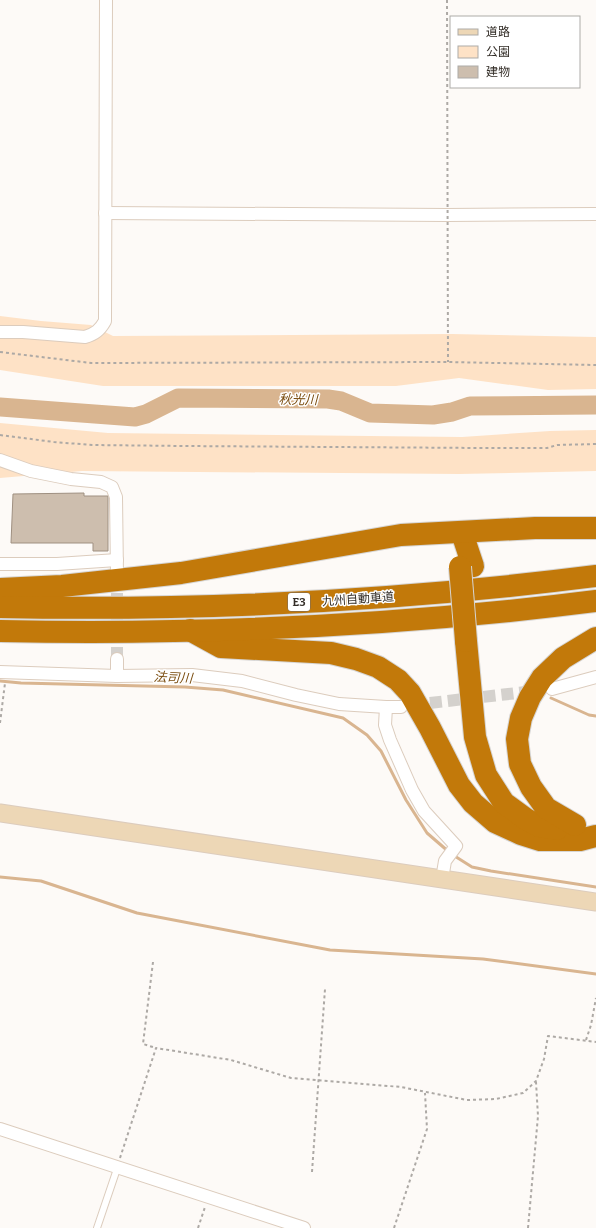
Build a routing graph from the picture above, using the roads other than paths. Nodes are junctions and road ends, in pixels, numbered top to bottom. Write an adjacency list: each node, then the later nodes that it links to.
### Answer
1 (106, 0): 2 (street)
2 (105, 213): 3 (street); 4 (street)
3 (596, 214)
4 (0, 332)
5 (0, 460): 8 (street)
6 (596, 528): 7 (highway)
7 (462, 533): 12 (highway); 18 (highway, bridge)
8 (117, 560): 9 (street); 10 (street)
9 (0, 564)
10 (117, 574)
11 (596, 576): 14 (highway, 九州自動車道 / E3)
12 (0, 589)
13 (596, 600): 15 (highway, 九州自動車道 / E3)
14 (0, 607)
15 (189, 630): 16 (highway, 九州自動車道 / E3); 30 (highway)
16 (0, 631)
17 (596, 638): 28 (highway)
18 (473, 641): 28 (highway); 29 (highway)
19 (117, 659): 21 (street)
20 (3, 672): 21 (street)
21 (117, 676): 24 (street)
22 (596, 677): 23 (street)
23 (552, 689)
24 (386, 707): 25 (street); 31 (street)
25 (401, 707)
26 (0, 813): 31 (street)
27 (596, 824): 28 (highway)
28 (575, 825)
29 (596, 833)
30 (596, 836)
31 (442, 879): 32 (street)
32 (596, 902)
33 (0, 1128): 34 (street)
34 (118, 1166): 35 (lane); 36 (street)
35 (97, 1228)
36 (304, 1228)

